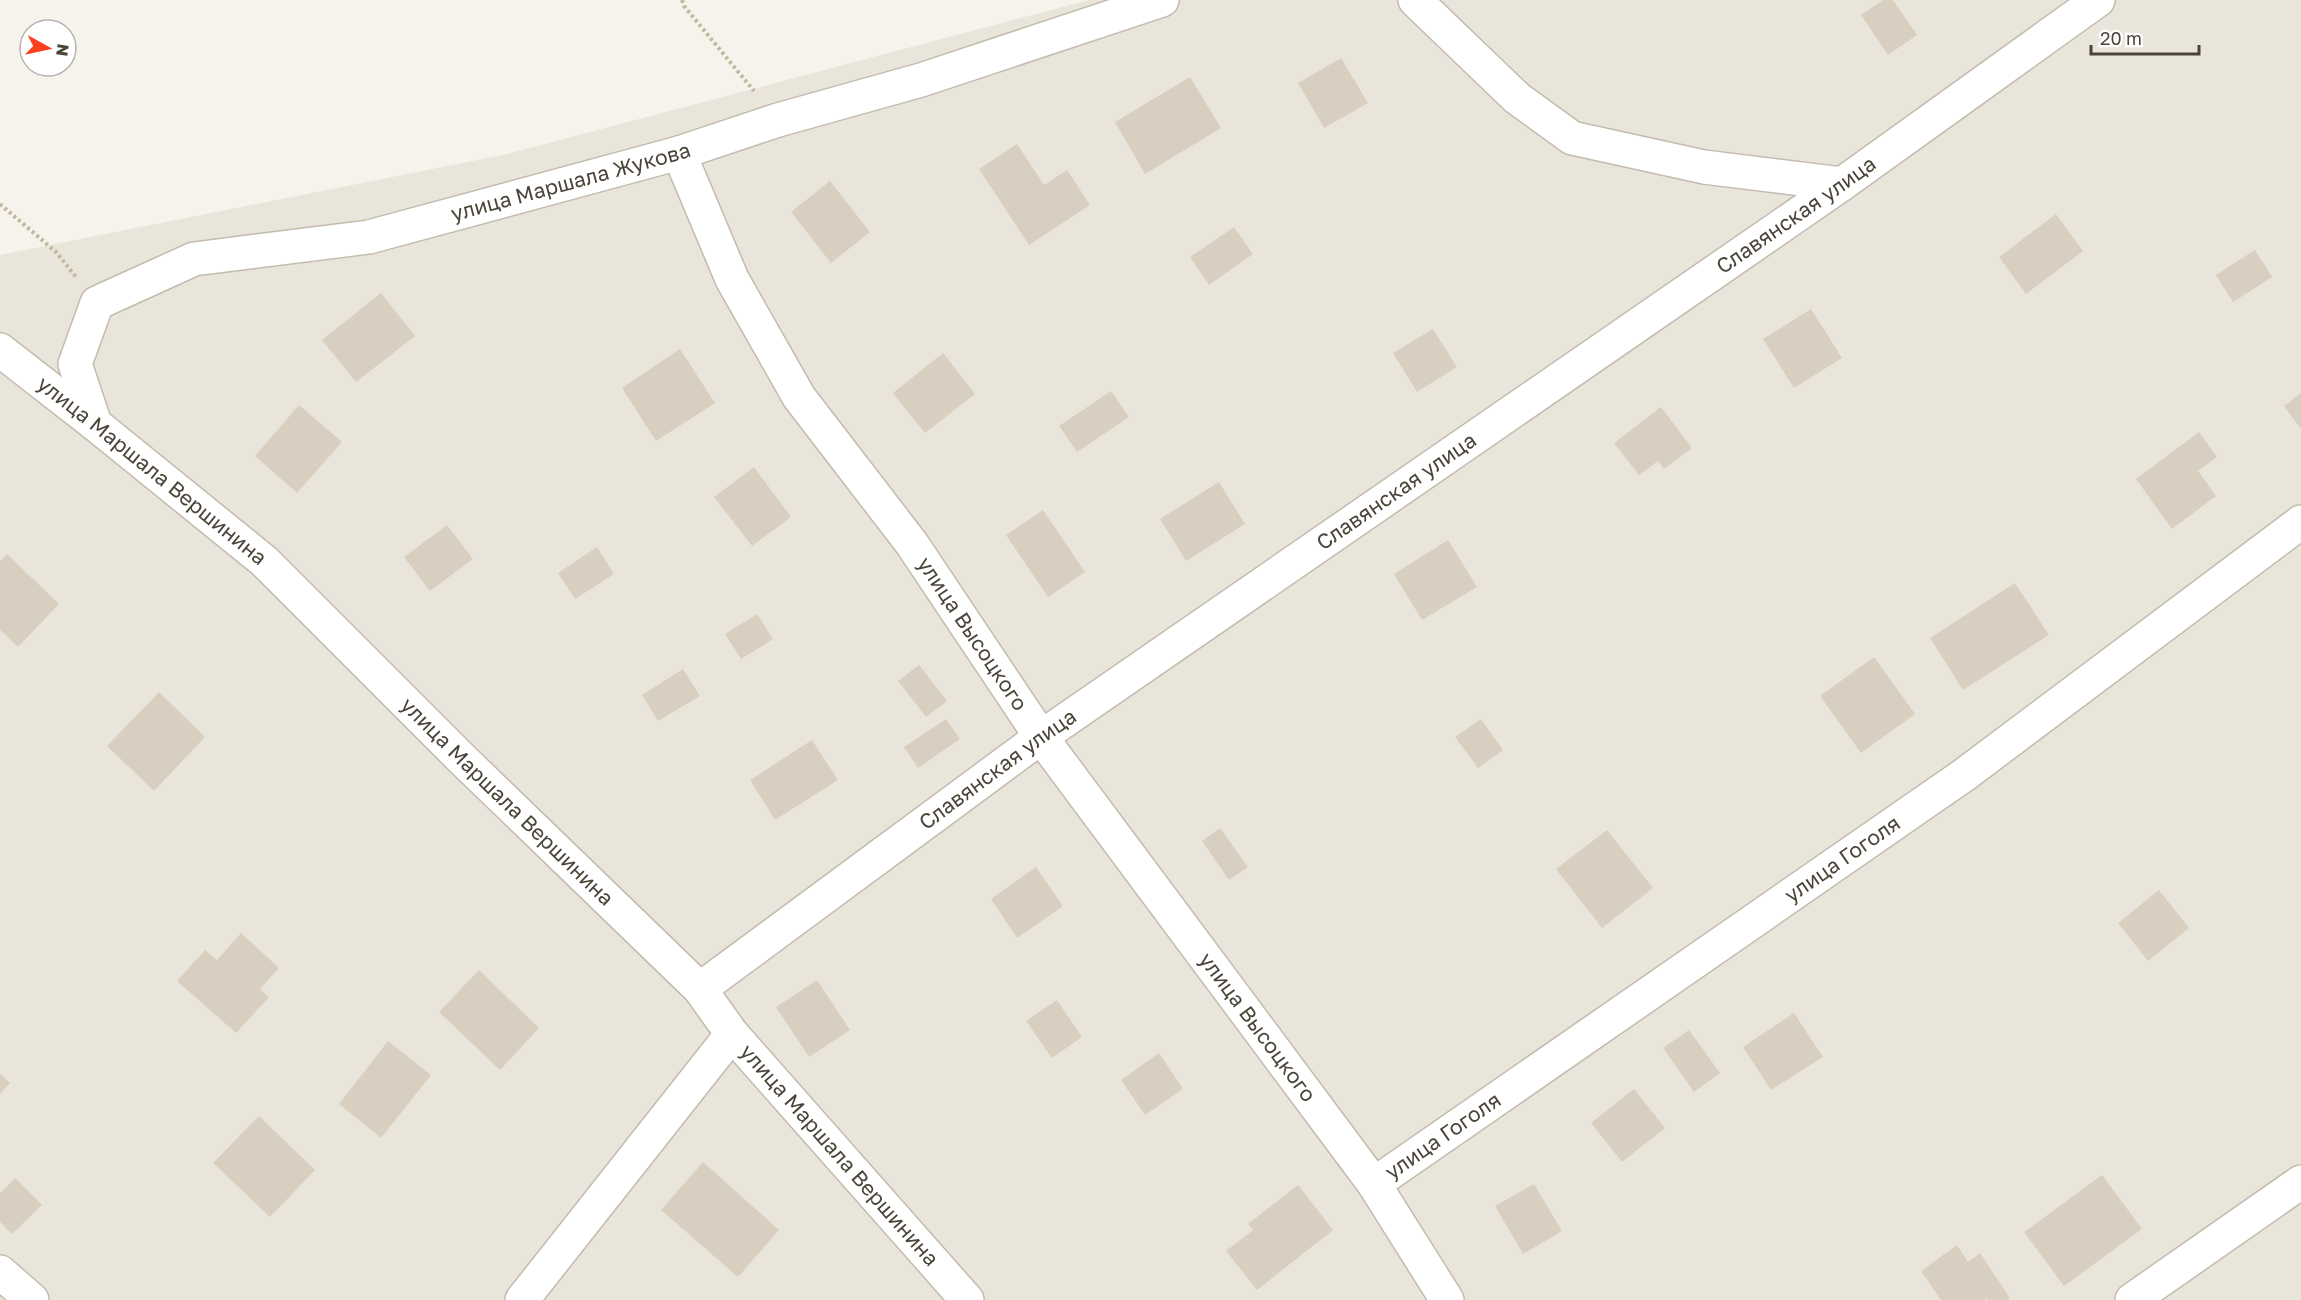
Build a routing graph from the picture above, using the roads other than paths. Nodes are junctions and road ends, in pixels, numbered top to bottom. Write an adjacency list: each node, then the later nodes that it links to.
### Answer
1 (1162, 0): 4 (street, улица Маршала Жукова)
2 (1415, 0): 5 (street)
3 (2098, 0): 5 (street, Славянская улица)
4 (680, 153): 7 (street, улица Маршала Жукова); 9 (street, улица Высоцкого)
5 (1842, 184): 9 (street, Славянская улица)
6 (0, 350): 7 (street, улица Маршала Вершинина)
7 (95, 424): 10 (street, улица Маршала Вершинина)
8 (2301, 522): 13 (street, улица Гоголя)
9 (1041, 737): 10 (street, Славянская улица); 13 (street, улица Высоцкого)
10 (700, 989): 11 (street, улица Маршала Вершинина)
11 (732, 1034): 16 (street); 17 (street, улица Маршала Вершинина)
12 (2301, 1182): 19 (street)
13 (1374, 1184): 18 (street, улица Высоцкого)
14 (0, 1272): 15 (street)
15 (32, 1300)
16 (522, 1300)
17 (967, 1300)
18 (1447, 1300)
19 (2132, 1300)

